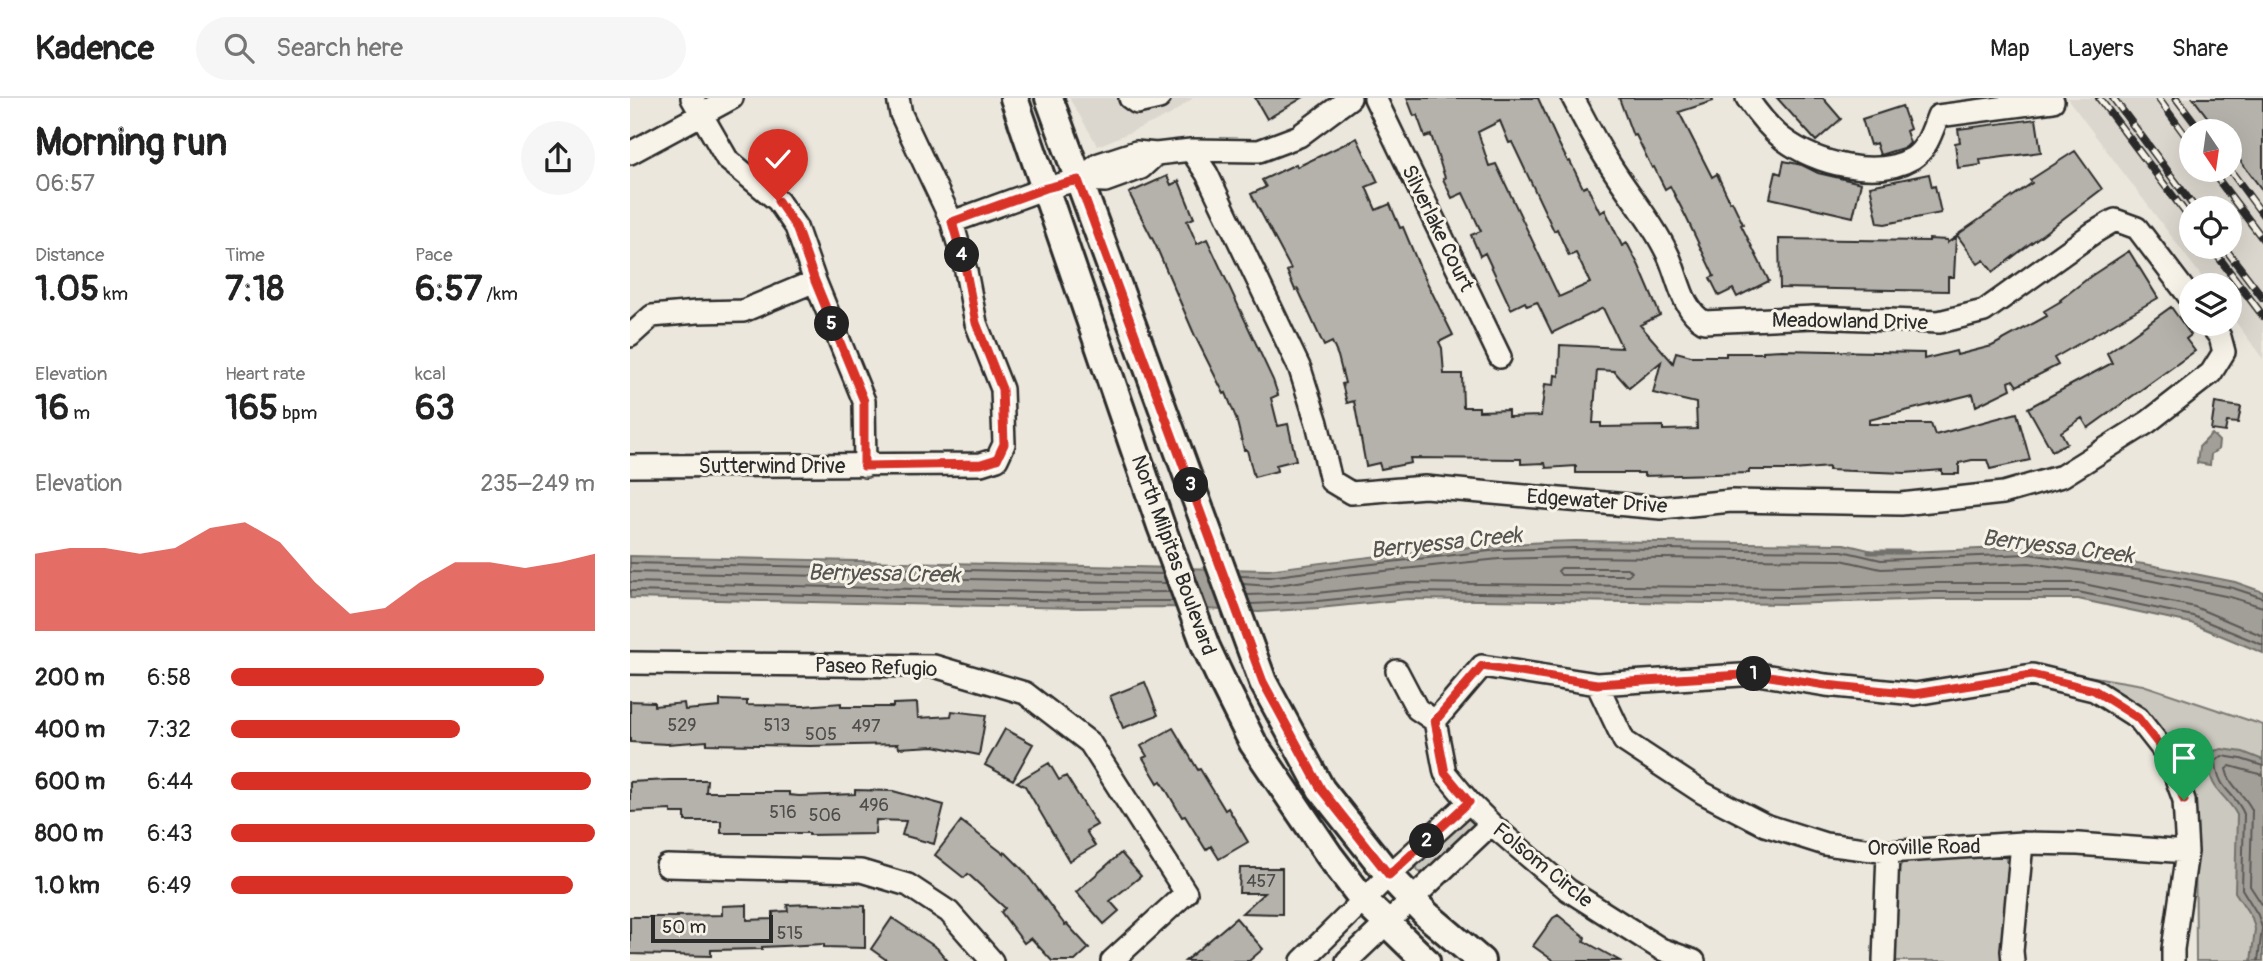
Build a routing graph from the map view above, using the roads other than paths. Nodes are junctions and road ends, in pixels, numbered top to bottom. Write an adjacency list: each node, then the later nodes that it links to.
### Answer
1 (732, 98): 12 (street)
2 (898, 98): 18 (street)
3 (1014, 98): 17 (main road, North Milpitas Boulevard)
4 (1049, 98): 16 (main road, North Milpitas Boulevard)
5 (1130, 98): 6 (street)
6 (1159, 98)
7 (1350, 98): 14 (street)
8 (1375, 98): 23 (street, Silverlake Court)
9 (1573, 98): 20 (street, Meadowland Drive)
10 (1747, 98): 13 (street)
11 (2053, 101): 13 (street)
12 (696, 106): 15 (street); 19 (street)
13 (1935, 107)
14 (1191, 150): 16 (street); 22 (street, Edgewater Drive)
15 (630, 153)
16 (1078, 180): 17 (street); 36 (main road, North Milpitas Boulevard)
17 (1046, 188): 18 (street); 38 (main road, North Milpitas Boulevard)
18 (952, 222): 25 (street, Sutterwind Drive)
19 (815, 281): 21 (street); 25 (street)
20 (2179, 283)
21 (630, 336)
22 (2219, 336)
23 (1500, 357)
24 (630, 466): 25 (street, Sutterwind Drive)
25 (864, 466)
26 (630, 663): 42 (street, Paseo Refugio)
27 (1397, 671): 29 (street)
28 (1597, 684): 29 (street); 33 (street, Oroville Road); 34 (street)
29 (1435, 721): 30 (street, Folsom Circle)
30 (1469, 802): 31 (street, Folsom Circle); 36 (street)
31 (1491, 824): 37 (street); 40 (street, Folsom Circle)
32 (2022, 843): 33 (street, Oroville Road); 34 (street, Oroville Road); 49 (street)
33 (1888, 852): 48 (street)
34 (2187, 852): 50 (street)
35 (667, 866): 41 (street)
36 (1389, 875): 37 (main road, North Milpitas Boulevard); 38 (street)
37 (1413, 900): 39 (street); 46 (main road, North Milpitas Boulevard)
38 (1364, 901): 39 (main road, North Milpitas Boulevard); 43 (street)
39 (1386, 923): 44 (street); 45 (main road, North Milpitas Boulevard)
40 (1661, 956): 47 (street, Folsom Circle)
41 (992, 961)
42 (1112, 961)
43 (1302, 961)
44 (1347, 961)
45 (1426, 961)
46 (1481, 961)
47 (1694, 961)
48 (1884, 961)
49 (2013, 961)
50 (2173, 961)

